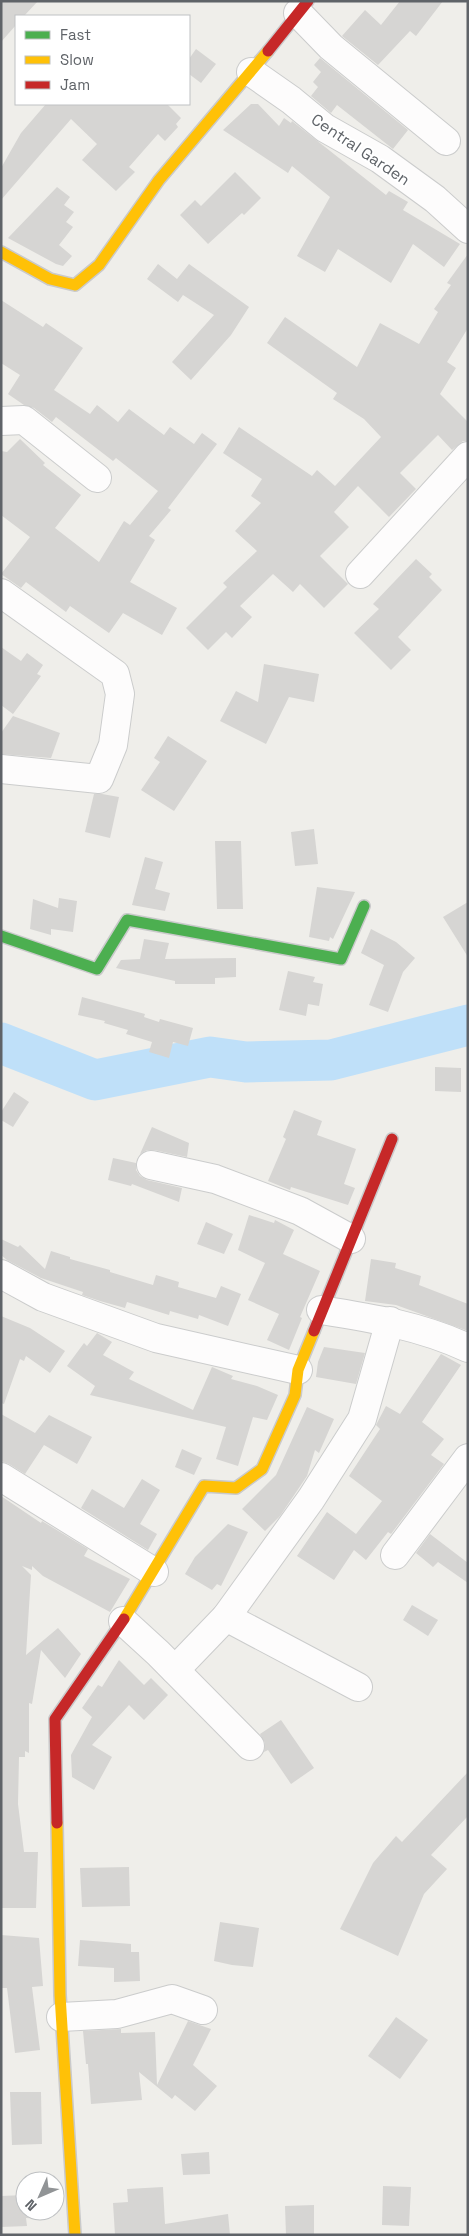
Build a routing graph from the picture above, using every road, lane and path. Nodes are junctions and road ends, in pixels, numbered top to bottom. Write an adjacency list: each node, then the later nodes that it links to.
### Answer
1 (303, 7): 2 (street); 3 (street)
2 (251, 72): 4 (street, Central Garden); 5 (street)
3 (446, 140)
4 (468, 229)
5 (1, 252)
6 (1, 421): 8 (street)
7 (468, 456): 9 (street)
8 (97, 478)
9 (360, 574)
10 (1, 593): 11 (street)
11 (1, 769)
12 (364, 906): 13 (street)
13 (1, 936)
14 (392, 1139): 16 (street)
15 (151, 1164): 16 (street)
16 (351, 1239): 18 (street)
17 (1, 1274): 21 (street)
18 (321, 1310): 19 (street); 21 (street)
19 (390, 1321): 20 (street); 26 (street)
20 (468, 1348)
21 (298, 1370): 25 (street)
22 (468, 1458): 24 (street)
23 (1, 1477): 25 (street)
24 (395, 1555)
25 (154, 1572): 27 (street)
26 (226, 1617): 28 (street); 29 (street)
27 (123, 1621): 28 (street); 32 (street)
28 (174, 1670): 30 (street)
29 (358, 1687)
30 (250, 1746)
31 (203, 2010): 32 (street)
32 (61, 2017): 33 (street)
33 (75, 2235)

